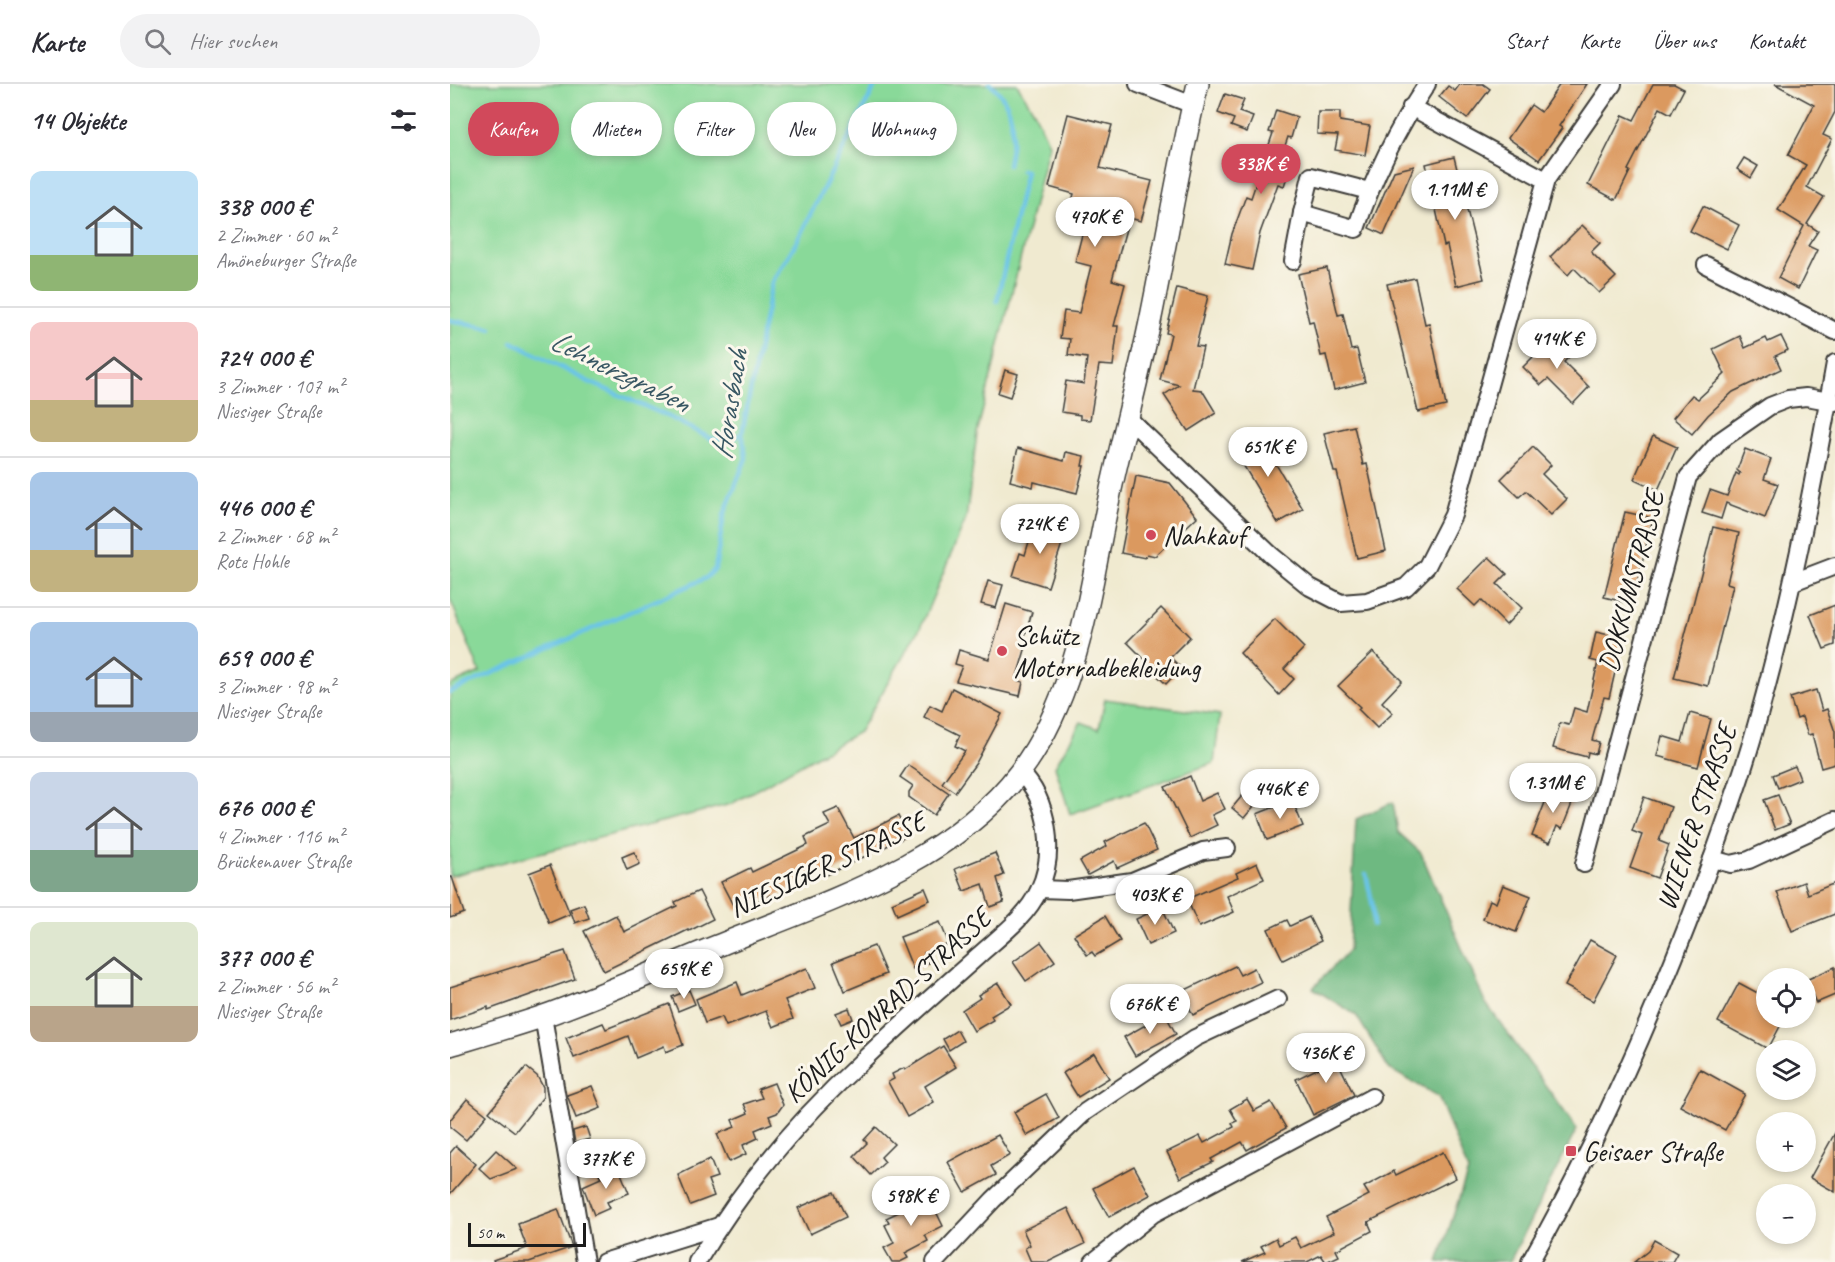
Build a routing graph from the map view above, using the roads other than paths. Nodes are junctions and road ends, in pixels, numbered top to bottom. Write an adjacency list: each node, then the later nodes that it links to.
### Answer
1 (1138, 84): 5 (street)
2 (1198, 84): 5 (main road, NIESIGER STRASSE)
3 (1427, 84): 6 (street)
4 (1613, 84): 7 (street)
5 (1193, 105): 15 (main road, NIESIGER STRASSE)
6 (1411, 107): 7 (street); 8 (street)
7 (1546, 180): 15 (street)
8 (1369, 191): 9 (street); 9 (street)
9 (1302, 213): 10 (street)
10 (1293, 261)
11 (1706, 265): 12 (street)
12 (1835, 331)
13 (1835, 363): 14 (street, WIENER STRASSE)
14 (1832, 401): 17 (street, WIENER STRASSE); 22 (street, DOKKUMSTRASSE)
15 (1129, 419): 18 (main road, NIESIGER STRASSE)
16 (1835, 566): 17 (street)
17 (1793, 582): 21 (street, WIENER STRASSE)
18 (1020, 772): 23 (street, KÖNIG-KONRAD-STRASSE); 25 (main road, NIESIGER STRASSE)
19 (1835, 820): 21 (street)
20 (1227, 848): 23 (street)
21 (1712, 860): 34 (street, WIENER STRASSE)
22 (1584, 864)
23 (1040, 889): 28 (street, KÖNIG-KONRAD-STRASSE)
24 (1278, 999): 32 (street)
25 (543, 1016): 26 (main road, NIESIGER STRASSE); 29 (street)
26 (450, 1045)
27 (1372, 1097): 33 (street)
28 (719, 1226): 30 (street); 31 (street, KÖNIG-KONRAD-STRASSE)
29 (585, 1262)
30 (604, 1262)
31 (697, 1262)
32 (935, 1262)
33 (1093, 1262)
34 (1530, 1262)

